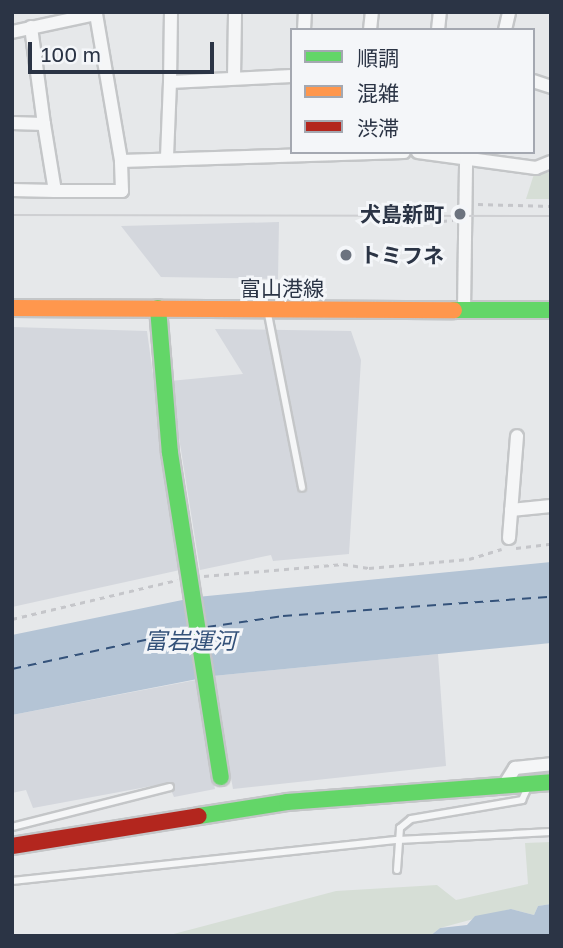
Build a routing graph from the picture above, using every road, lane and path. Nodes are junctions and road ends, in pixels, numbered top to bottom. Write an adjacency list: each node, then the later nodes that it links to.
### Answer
1 (171, 12): 7 (street)
2 (235, 12): 6 (street)
3 (31, 27): 4 (street); 9 (street); 14 (street)
4 (12, 32)
5 (290, 76): 6 (street)
6 (234, 78): 7 (street)
7 (170, 82): 12 (street)
8 (12, 123): 9 (street)
9 (44, 124): 17 (street)
10 (310, 154): 12 (street)
11 (434, 154): 13 (street)
12 (167, 157): 14 (street)
13 (466, 158): 15 (street); 18 (street)
14 (121, 161): 17 (street)
15 (551, 162)
16 (12, 190): 17 (street)
17 (55, 191)
18 (465, 203): 19 (path); 23 (street)
19 (551, 206)
20 (12, 308): 21 (street, 富山港線)
21 (158, 308): 22 (street, 富山港線); 31 (street)
22 (268, 309): 23 (street, 富山港線); 26 (lane)
23 (464, 310): 24 (street, 富山港線)
24 (551, 310)
25 (517, 436): 28 (street)
26 (302, 488)
27 (551, 506): 28 (street)
28 (511, 510): 29 (street)
29 (509, 538)
30 (551, 544): 31 (path)
31 (189, 578): 32 (path); 34 (street)
32 (12, 619)
33 (551, 764): 37 (street)
34 (221, 777)
35 (551, 782): 36 (street)
36 (531, 783): 37 (street); 41 (lane)
37 (505, 784): 42 (street)
38 (170, 787): 39 (lane)
39 (12, 827)
40 (551, 832): 41 (lane)
41 (398, 841): 43 (lane); 44 (lane)
42 (12, 846)
43 (397, 870)
44 (12, 881)

